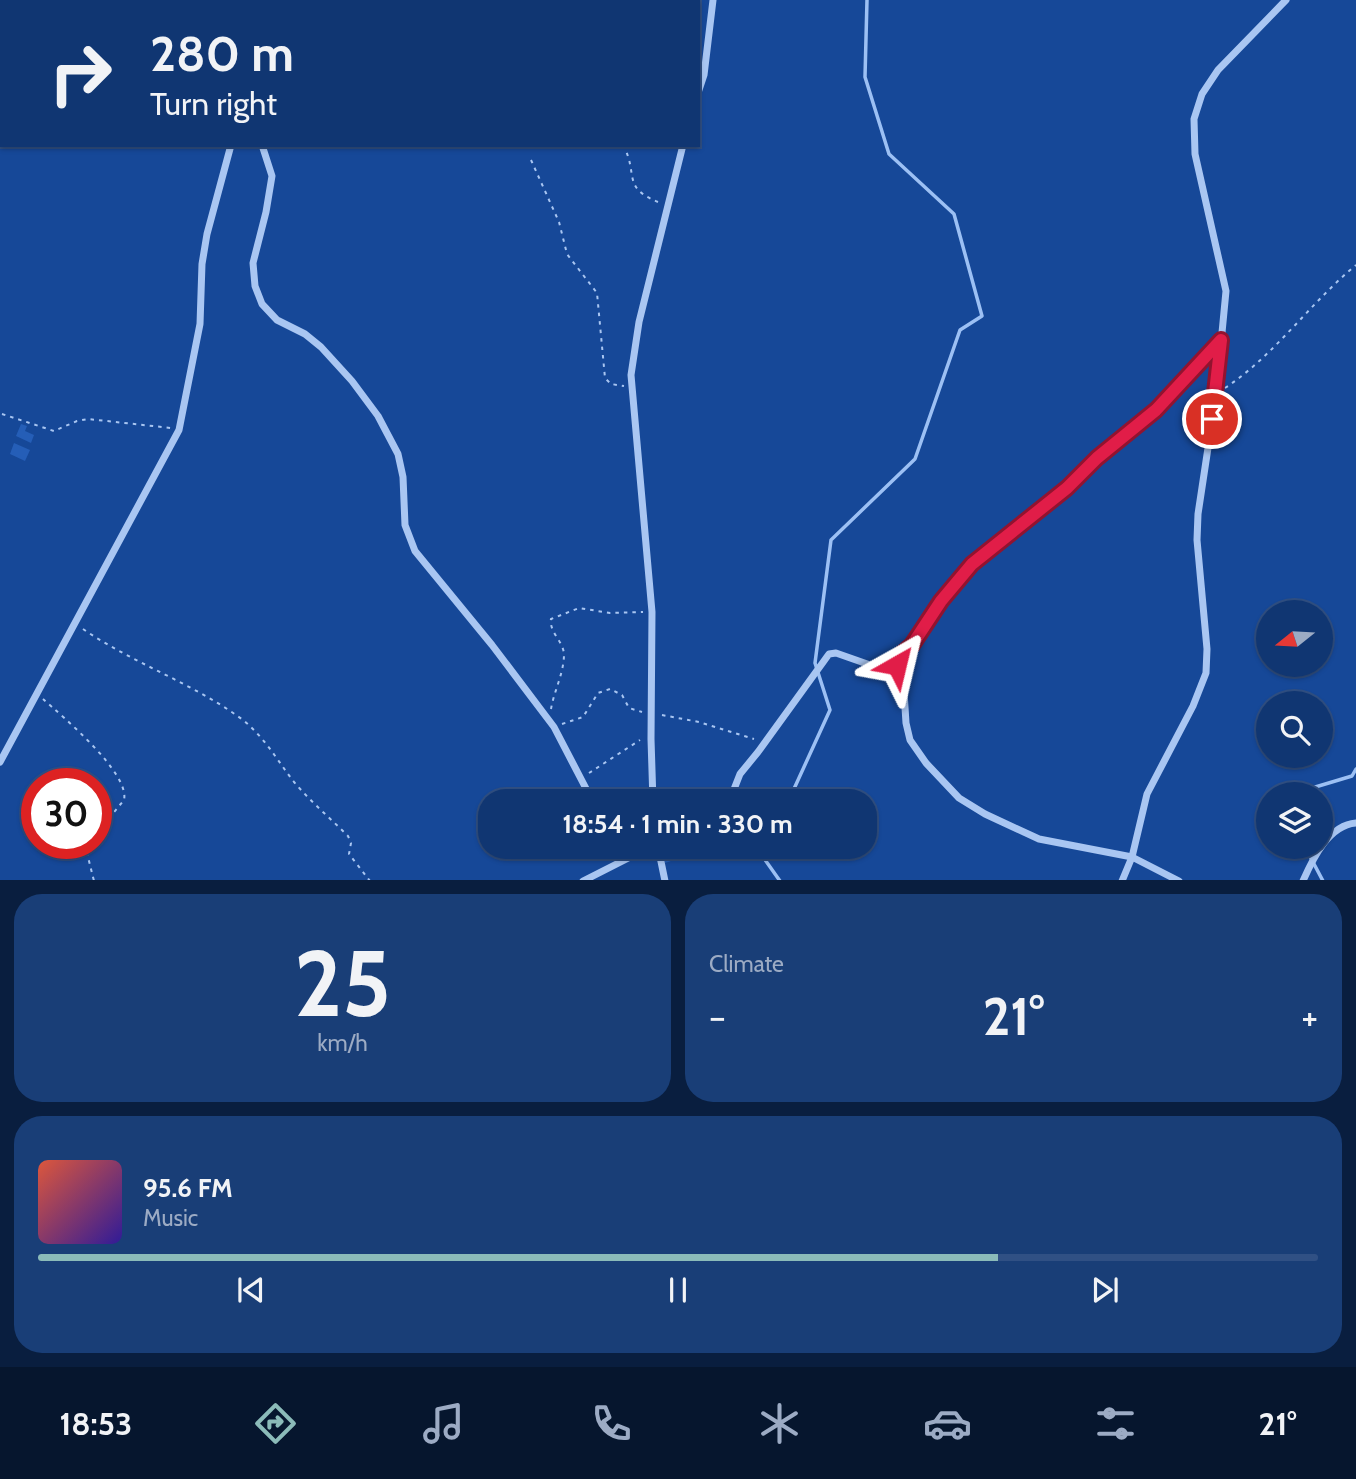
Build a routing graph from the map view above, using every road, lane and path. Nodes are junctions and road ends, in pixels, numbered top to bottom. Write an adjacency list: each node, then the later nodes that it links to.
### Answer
1 (713, 0): 3 (street)
2 (1286, 0): 11 (street)
3 (700, 87)
4 (230, 147): 15 (street)
5 (263, 147): 21 (street)
6 (624, 147): 9 (path)
7 (683, 147): 9 (street)
8 (531, 160): 12 (path)
9 (668, 206): 12 (street)
10 (1356, 265): 13 (path)
11 (1221, 340): 13 (street); 18 (street)
12 (632, 387): 16 (street)
13 (1216, 395): 33 (street)
14 (2, 414): 15 (path)
15 (179, 430): 17 (street)
16 (652, 612): 20 (street); 21 (path)
17 (76, 624): 19 (street); 38 (path)
18 (893, 662): 23 (street); 33 (street)
19 (37, 694): 24 (street); 25 (path)
20 (651, 714): 21 (path); 22 (street); 23 (path)
21 (552, 723): 27 (street)
22 (651, 738): 27 (path); 29 (street)
23 (765, 743): 30 (street)
24 (0, 762)
25 (109, 768)
26 (112, 771): 31 (path)
27 (580, 780): 28 (street)
28 (585, 789)
29 (653, 789)
30 (734, 789)
31 (112, 815)
32 (1356, 823): 43 (street)
33 (1132, 857): 41 (street); 42 (street)
34 (89, 859): 37 (path)
35 (619, 859): 39 (street)
36 (661, 859): 40 (street)
37 (94, 880)
38 (370, 880)
39 (583, 880)
40 (666, 880)
41 (1122, 880)
42 (1179, 880)
43 (1303, 880)

